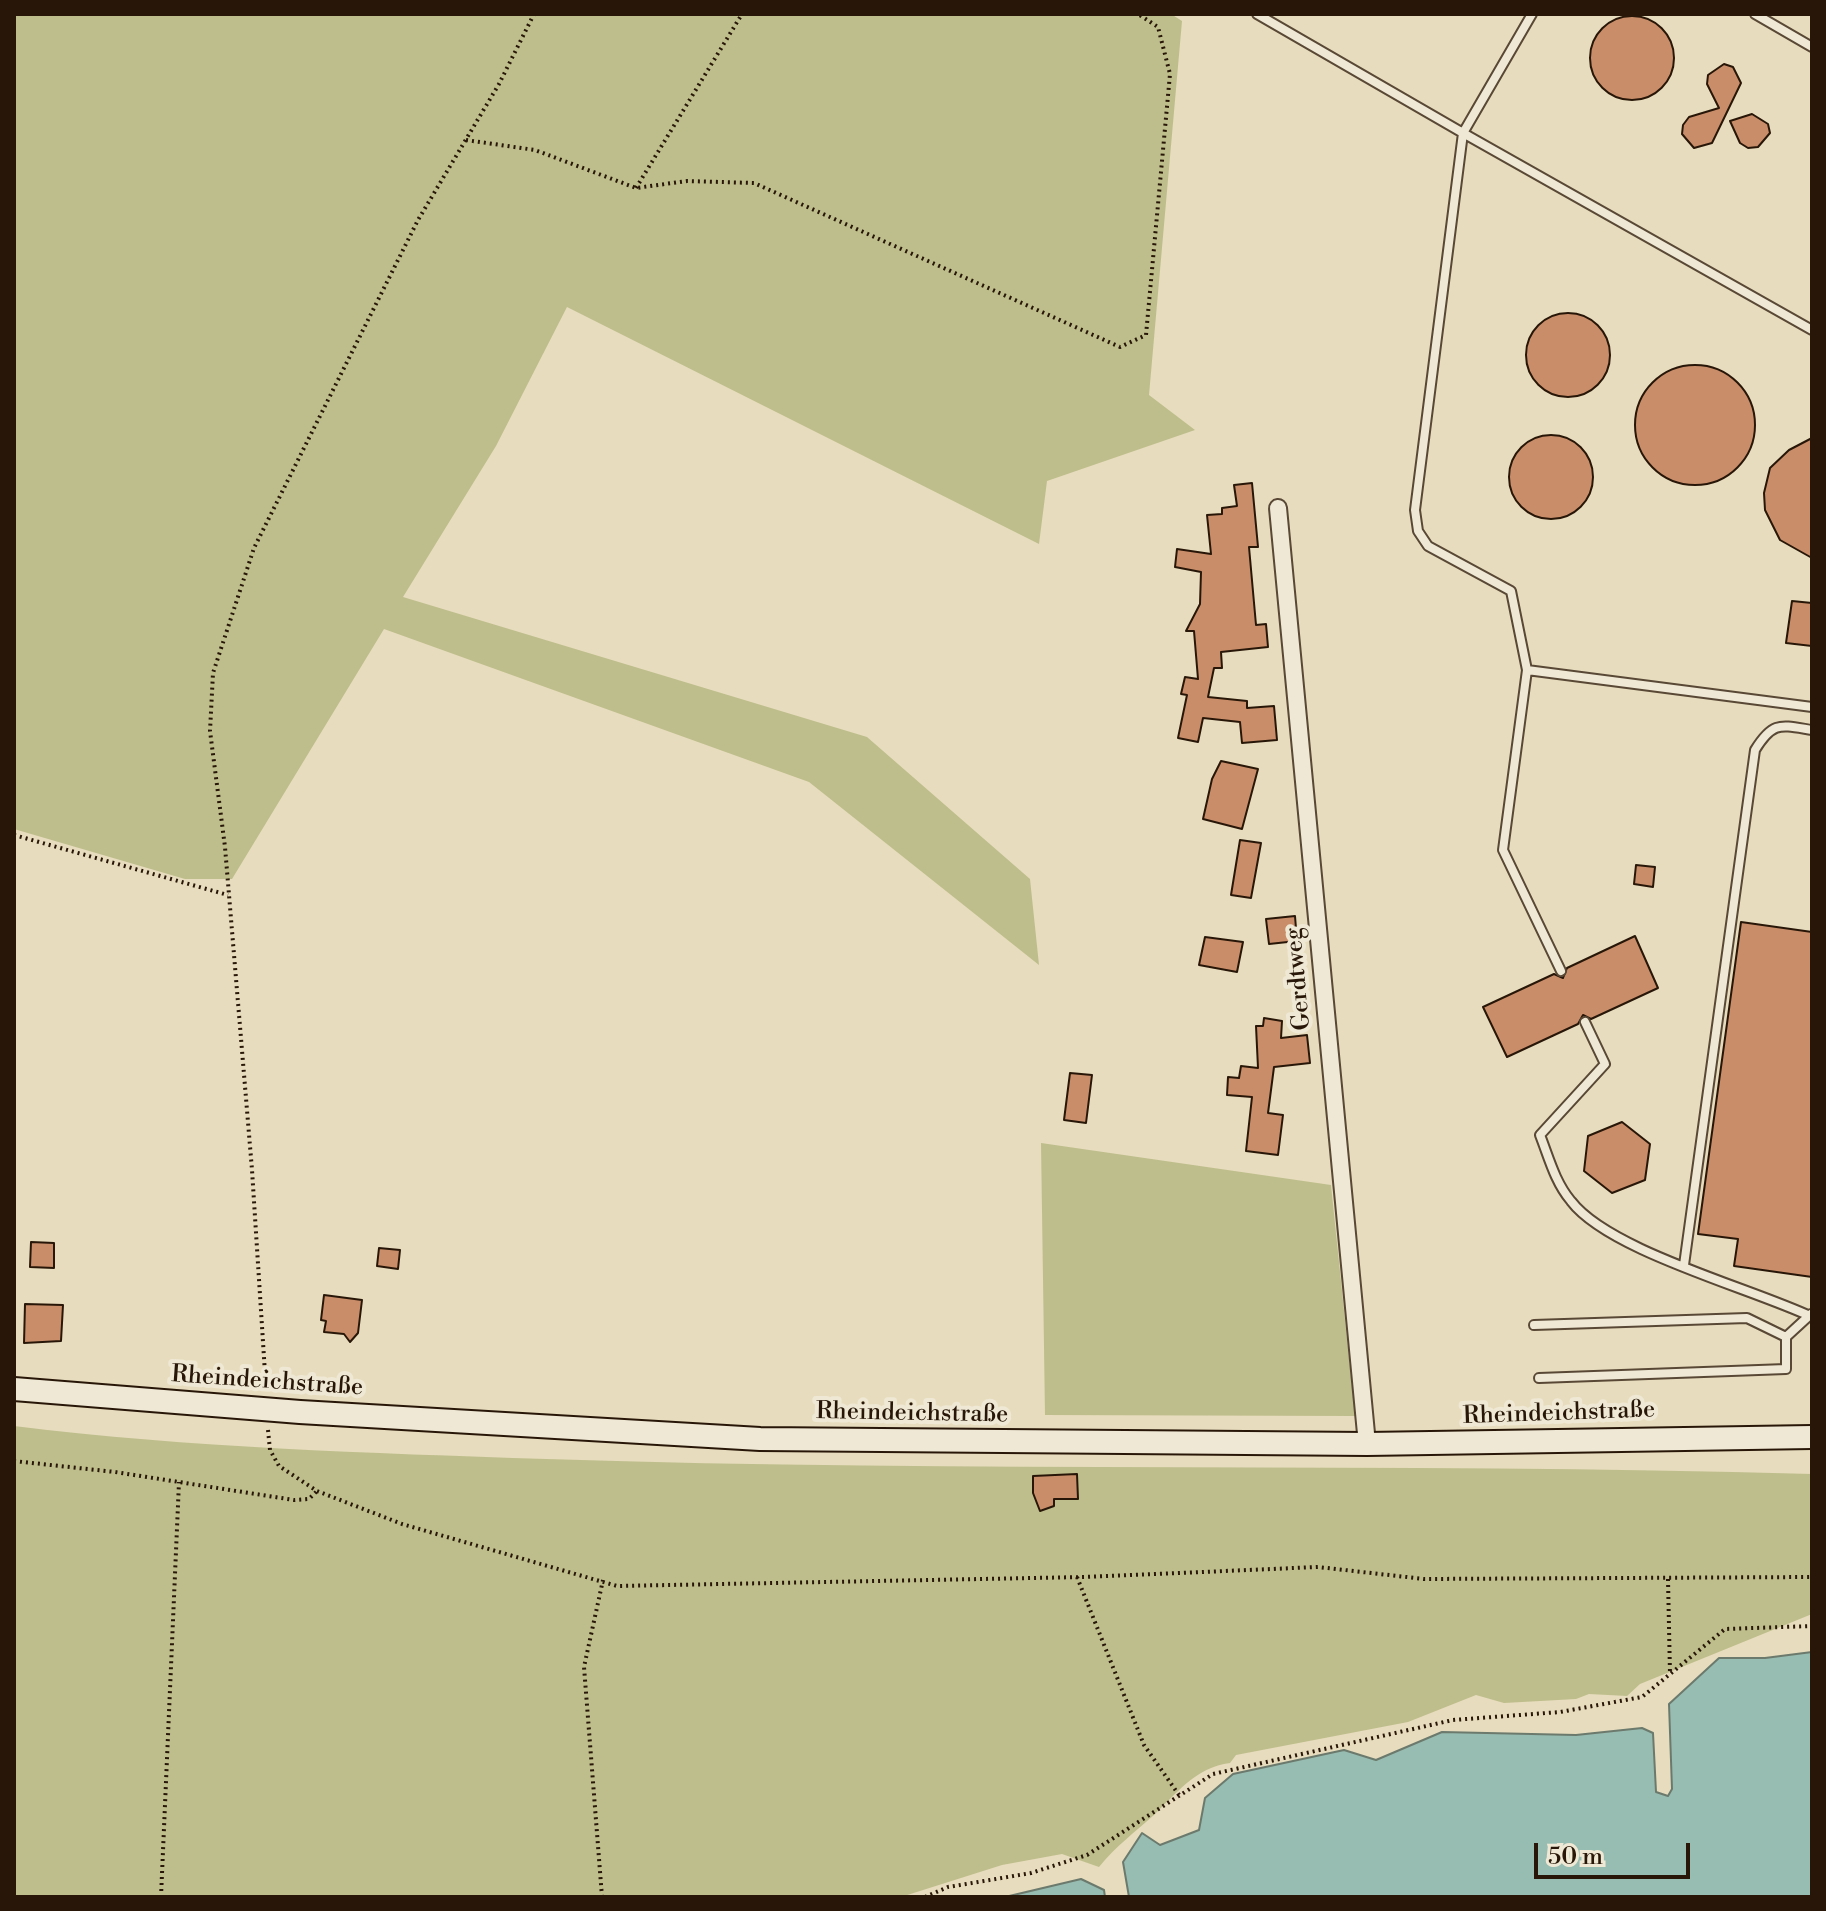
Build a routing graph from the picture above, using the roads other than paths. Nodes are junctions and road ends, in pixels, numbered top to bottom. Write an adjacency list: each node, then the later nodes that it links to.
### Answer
1 (1257, 14): 5 (lane)
2 (1532, 14): 5 (lane)
3 (1755, 14): 4 (lane)
4 (1812, 47)
5 (1463, 133): 6 (lane); 8 (lane)
6 (1812, 330)
7 (1278, 508): 20 (street, Gerdtweg)
8 (1527, 670): 9 (lane); 11 (lane)
9 (1812, 707)
10 (1812, 730): 13 (lane)
11 (1561, 971)
12 (1585, 1022): 13 (lane)
13 (1684, 1265): 14 (lane)
14 (1811, 1315): 16 (lane)
15 (1534, 1325): 16 (lane)
16 (1786, 1337): 17 (lane)
17 (1539, 1378)
18 (14, 1389): 20 (main road, Rheindeichstraße)
19 (1812, 1437): 20 (main road, Rheindeichstraße)
20 (1367, 1444)

